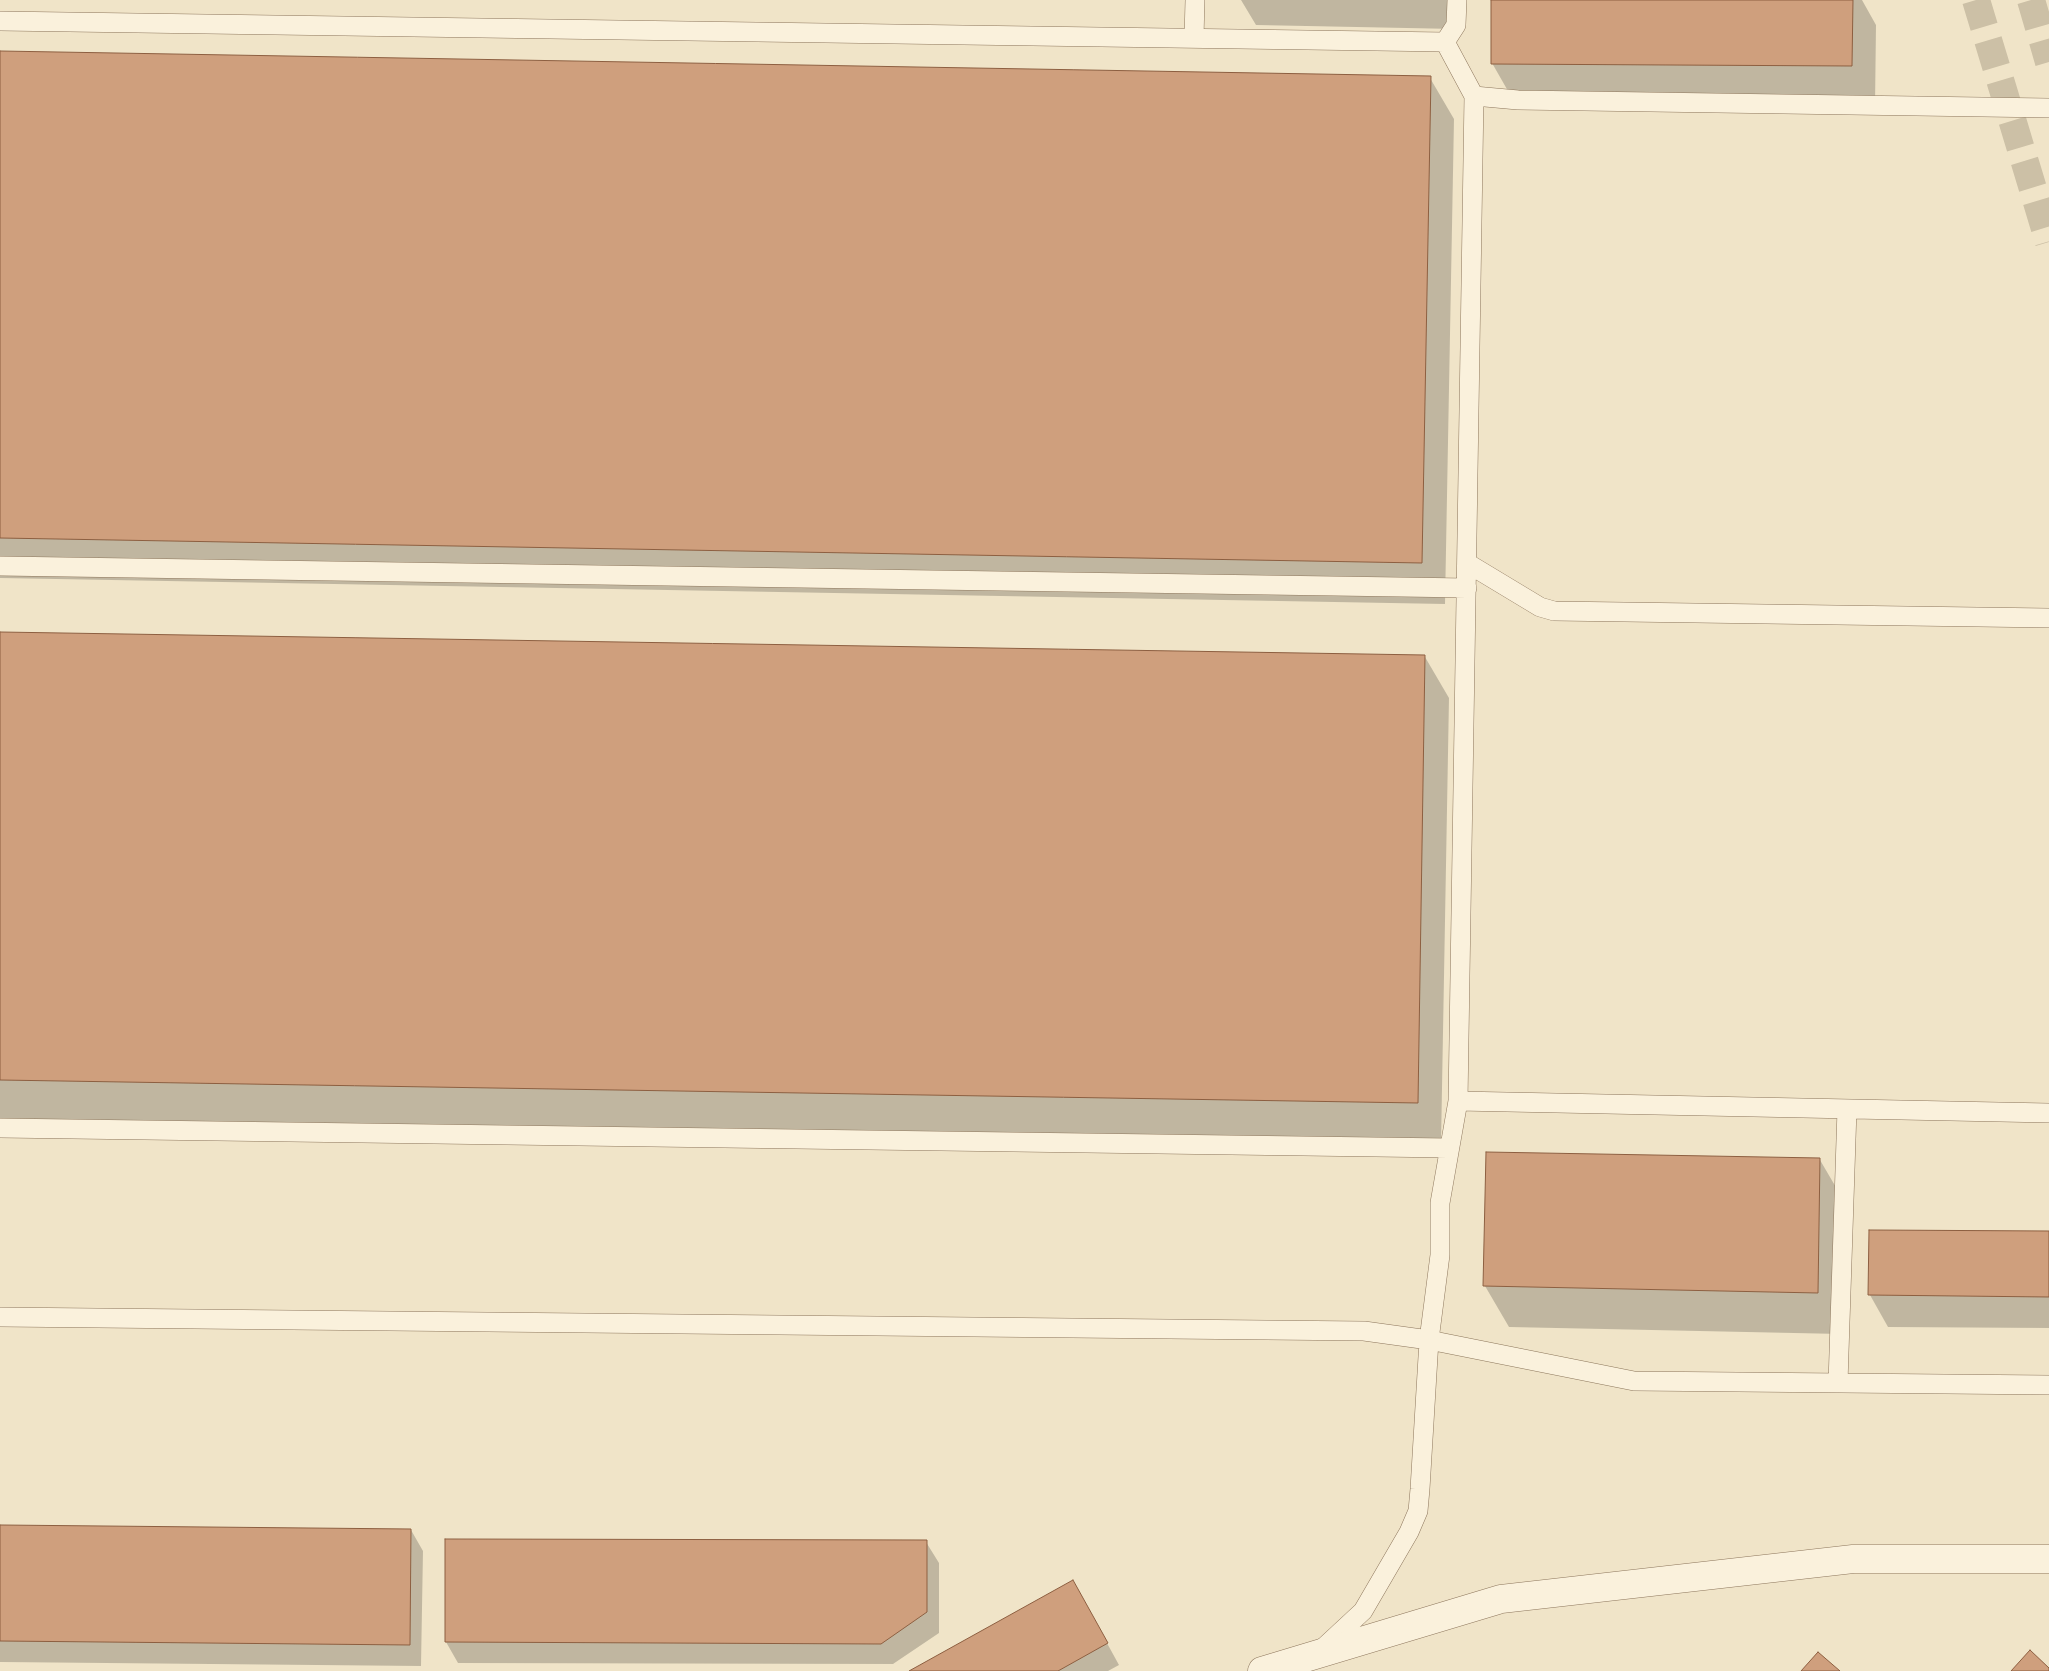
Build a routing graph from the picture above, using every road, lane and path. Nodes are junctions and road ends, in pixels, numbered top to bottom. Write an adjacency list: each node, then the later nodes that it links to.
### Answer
1 (1195, 0): 4 (lane)
2 (1457, 0): 5 (lane)
3 (0, 21): 4 (lane)
4 (1194, 38): 5 (lane)
5 (1445, 42): 6 (lane)
6 (1474, 96): 7 (lane); 8 (lane)
7 (2049, 108)
8 (1467, 563): 10 (lane); 11 (lane)
9 (0, 566): 10 (lane)
10 (1467, 588): 12 (lane)
11 (2049, 618)
12 (1458, 1101): 13 (lane); 16 (lane)
13 (1848, 1109): 14 (lane); 19 (lane)
14 (2049, 1112)
15 (0, 1128): 16 (lane)
16 (1448, 1148): 18 (lane)
17 (0, 1317): 18 (lane)
18 (1428, 1340): 19 (lane); 22 (lane)
19 (1838, 1383): 20 (lane)
20 (2049, 1385)
21 (2049, 1558): 22 (street)
22 (1316, 1654): 23 (street)
23 (1262, 1671)

